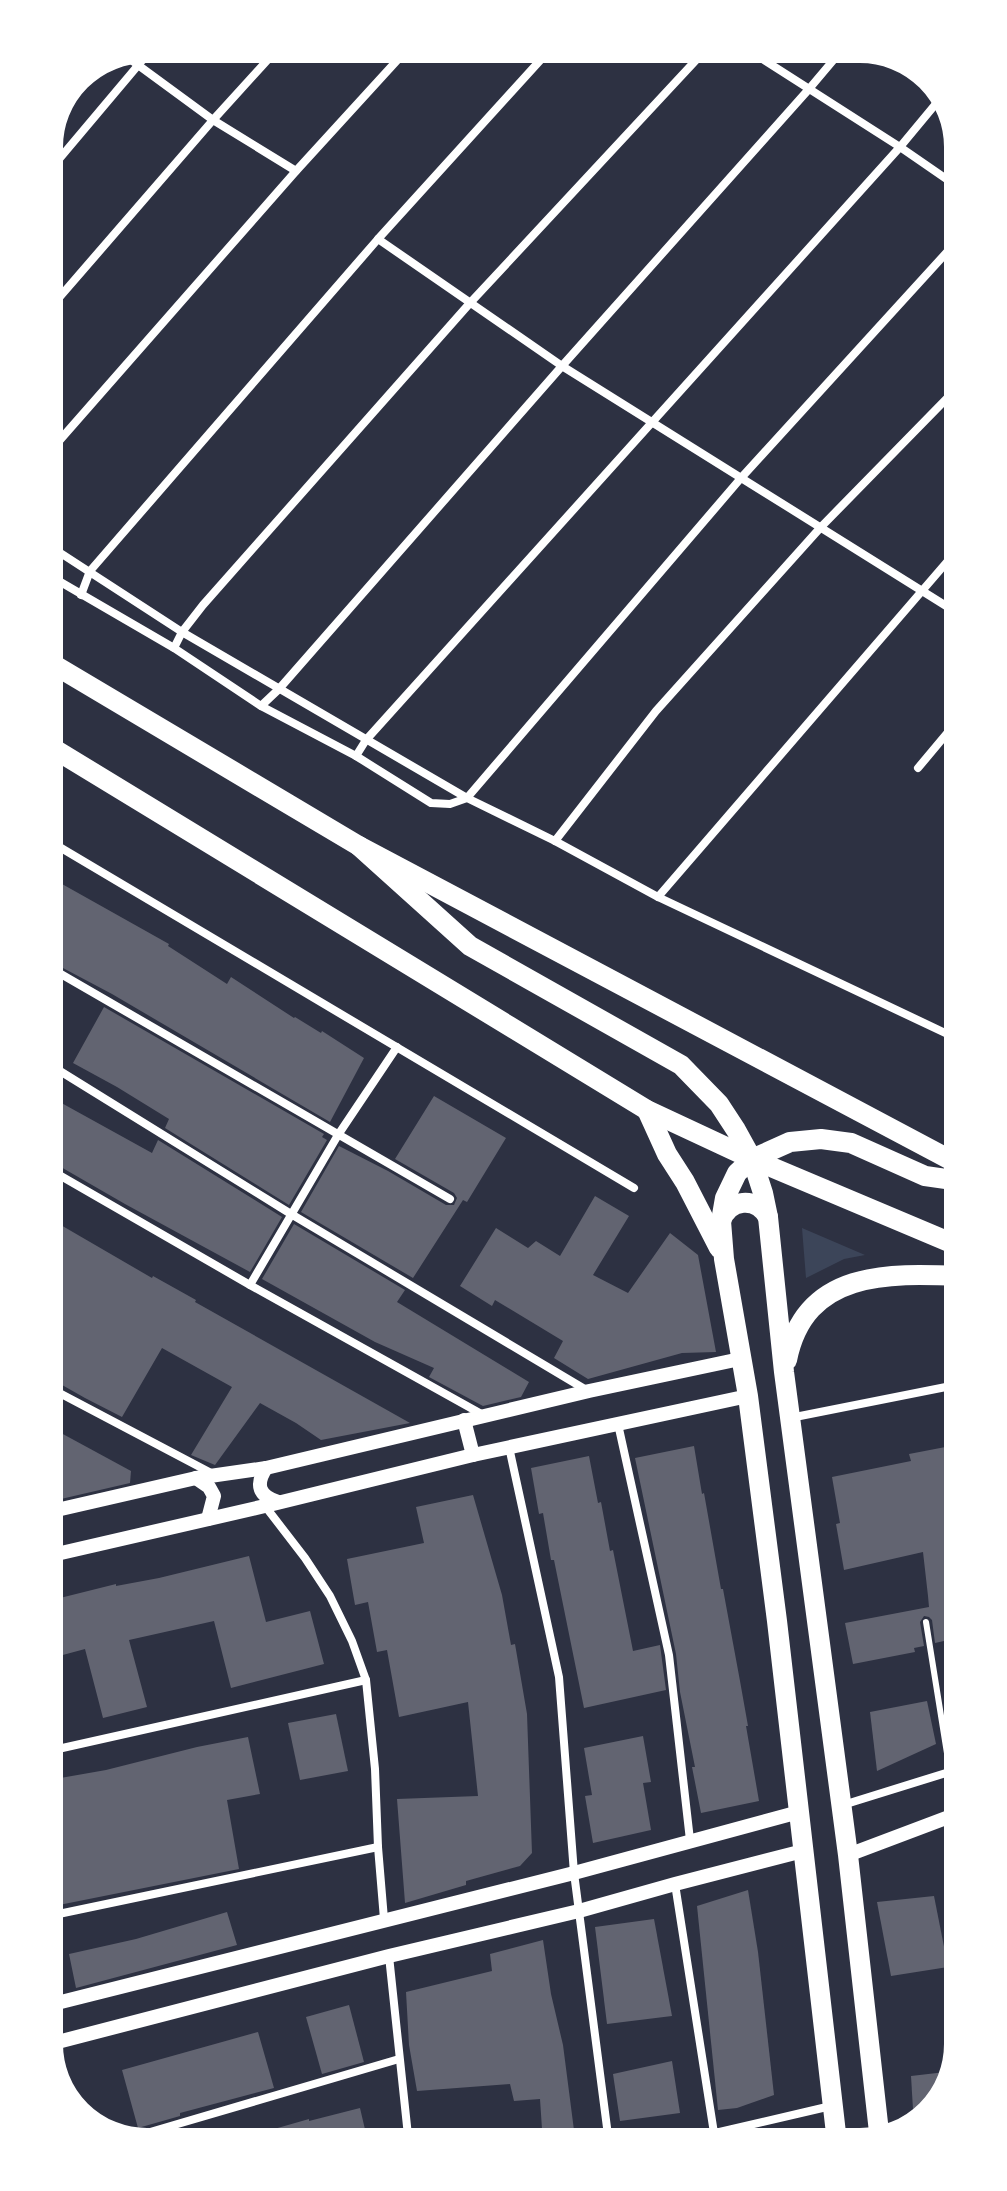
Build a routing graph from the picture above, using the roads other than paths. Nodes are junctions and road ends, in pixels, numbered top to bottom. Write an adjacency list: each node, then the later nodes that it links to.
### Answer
1 (143, 58): 9 (street)
2 (269, 58): 12 (street)
3 (399, 58): 15 (street)
4 (542, 58): 17 (street)
5 (698, 58): 20 (street)
6 (761, 58): 10 (street)
7 (835, 58): 10 (street)
8 (132, 60): 9 (street)
9 (138, 64): 12 (street); 14 (street)
10 (809, 89): 13 (street); 21 (street)
11 (937, 103): 13 (street)
12 (213, 120): 15 (street); 19 (street)
13 (900, 147): 16 (street); 23 (street)
14 (58, 160)
15 (296, 171): 24 (street)
16 (949, 181)
17 (378, 239): 20 (street); 29 (street)
18 (949, 250): 25 (street)
19 (58, 299)
20 (470, 303): 21 (street); 34 (street)
21 (562, 366): 23 (street); 37 (street)
22 (949, 396): 26 (street)
23 (653, 422): 25 (street); 40 (street)
24 (58, 442)
25 (741, 478): 26 (street); 44 (street)
26 (821, 527): 31 (street); 45 (street)
27 (58, 551): 29 (street)
28 (949, 559): 31 (street)
29 (90, 571): 32 (street); 34 (street)
30 (58, 581): 32 (street)
31 (922, 590): 33 (street); 48 (street)
32 (81, 595): 35 (street)
33 (949, 608)
34 (182, 632): 35 (street); 37 (street)
35 (174, 648): 38 (street)
36 (58, 667): 47 (main road)
37 (279, 689): 38 (street); 40 (street)
38 (261, 706): 42 (street)
39 (949, 731): 43 (street)
40 (366, 740): 42 (street); 44 (street)
41 (58, 751): 53 (main road)
42 (356, 756): 44 (street)
43 (918, 768)
44 (467, 798): 45 (street)
45 (555, 841): 48 (street)
46 (58, 846): 51 (street)
47 (359, 846): 55 (main road); 56 (main road)
48 (658, 897): 50 (street)
49 (58, 972): 54 (street)
50 (949, 1035)
51 (397, 1047): 54 (street); 59 (street)
52 (58, 1070): 61 (street)
53 (647, 1110): 55 (main road); 65 (main road)
54 (338, 1135): 60 (street); 61 (street)
55 (752, 1159): 58 (main road); 62 (main road); 63 (main road); 64 (main road)
56 (949, 1159)
57 (58, 1174): 67 (street)
58 (949, 1179)
59 (634, 1188)
60 (450, 1199)
61 (291, 1214): 67 (street); 71 (street)
62 (768, 1217): 63 (main road); 69 (main road)
63 (721, 1221): 65 (main road)
64 (949, 1242)
65 (724, 1259): 68 (main road)
66 (949, 1276): 69 (main road)
67 (250, 1285): 74 (street)
68 (740, 1359): 71 (street); 73 (main road)
69 (784, 1372): 75 (main road)
70 (949, 1386): 75 (street)
71 (589, 1391): 74 (street)
72 (58, 1392): 81 (street)
73 (748, 1396): 77 (street); 93 (main road)
74 (486, 1416): 76 (street)
75 (790, 1418): 92 (main road)
76 (464, 1420): 79 (street); 80 (street)
77 (618, 1424): 78 (street); 95 (street)
78 (509, 1447): 79 (street); 99 (street)
79 (473, 1455): 83 (street)
80 (266, 1468): 81 (street); 83 (street)
81 (215, 1476): 82 (street)
82 (196, 1478): 84 (street); 85 (street)
83 (271, 1504): 85 (street); 88 (street)
84 (58, 1510)
85 (208, 1519): 86 (street)
86 (58, 1554)
87 (926, 1622): 90 (lane)
88 (366, 1680): 89 (street); 96 (street)
89 (58, 1749)
90 (949, 1766)
91 (949, 1772): 92 (street)
92 (842, 1805): 98 (main road)
93 (799, 1812): 95 (street); 97 (main road)
94 (949, 1817): 98 (street)
95 (690, 1840): 99 (street)
96 (378, 1847): 102 (street); 103 (street)
97 (803, 1851): 100 (street); 108 (main road)
98 (848, 1855): 109 (main road)
99 (574, 1873): 101 (street); 103 (street)
100 (675, 1884): 101 (street); 113 (street)
101 (579, 1911): 104 (street); 112 (street)
102 (58, 1914)
103 (384, 1919): 105 (street)
104 (389, 1956): 106 (street); 107 (street)
105 (58, 2003)
106 (58, 2042)
107 (399, 2059): 110 (street); 111 (street)
108 (834, 2105): 113 (street); 114 (main road)
109 (879, 2131)
110 (147, 2133)
111 (408, 2133)
112 (608, 2133)
113 (714, 2133)
114 (836, 2133)

